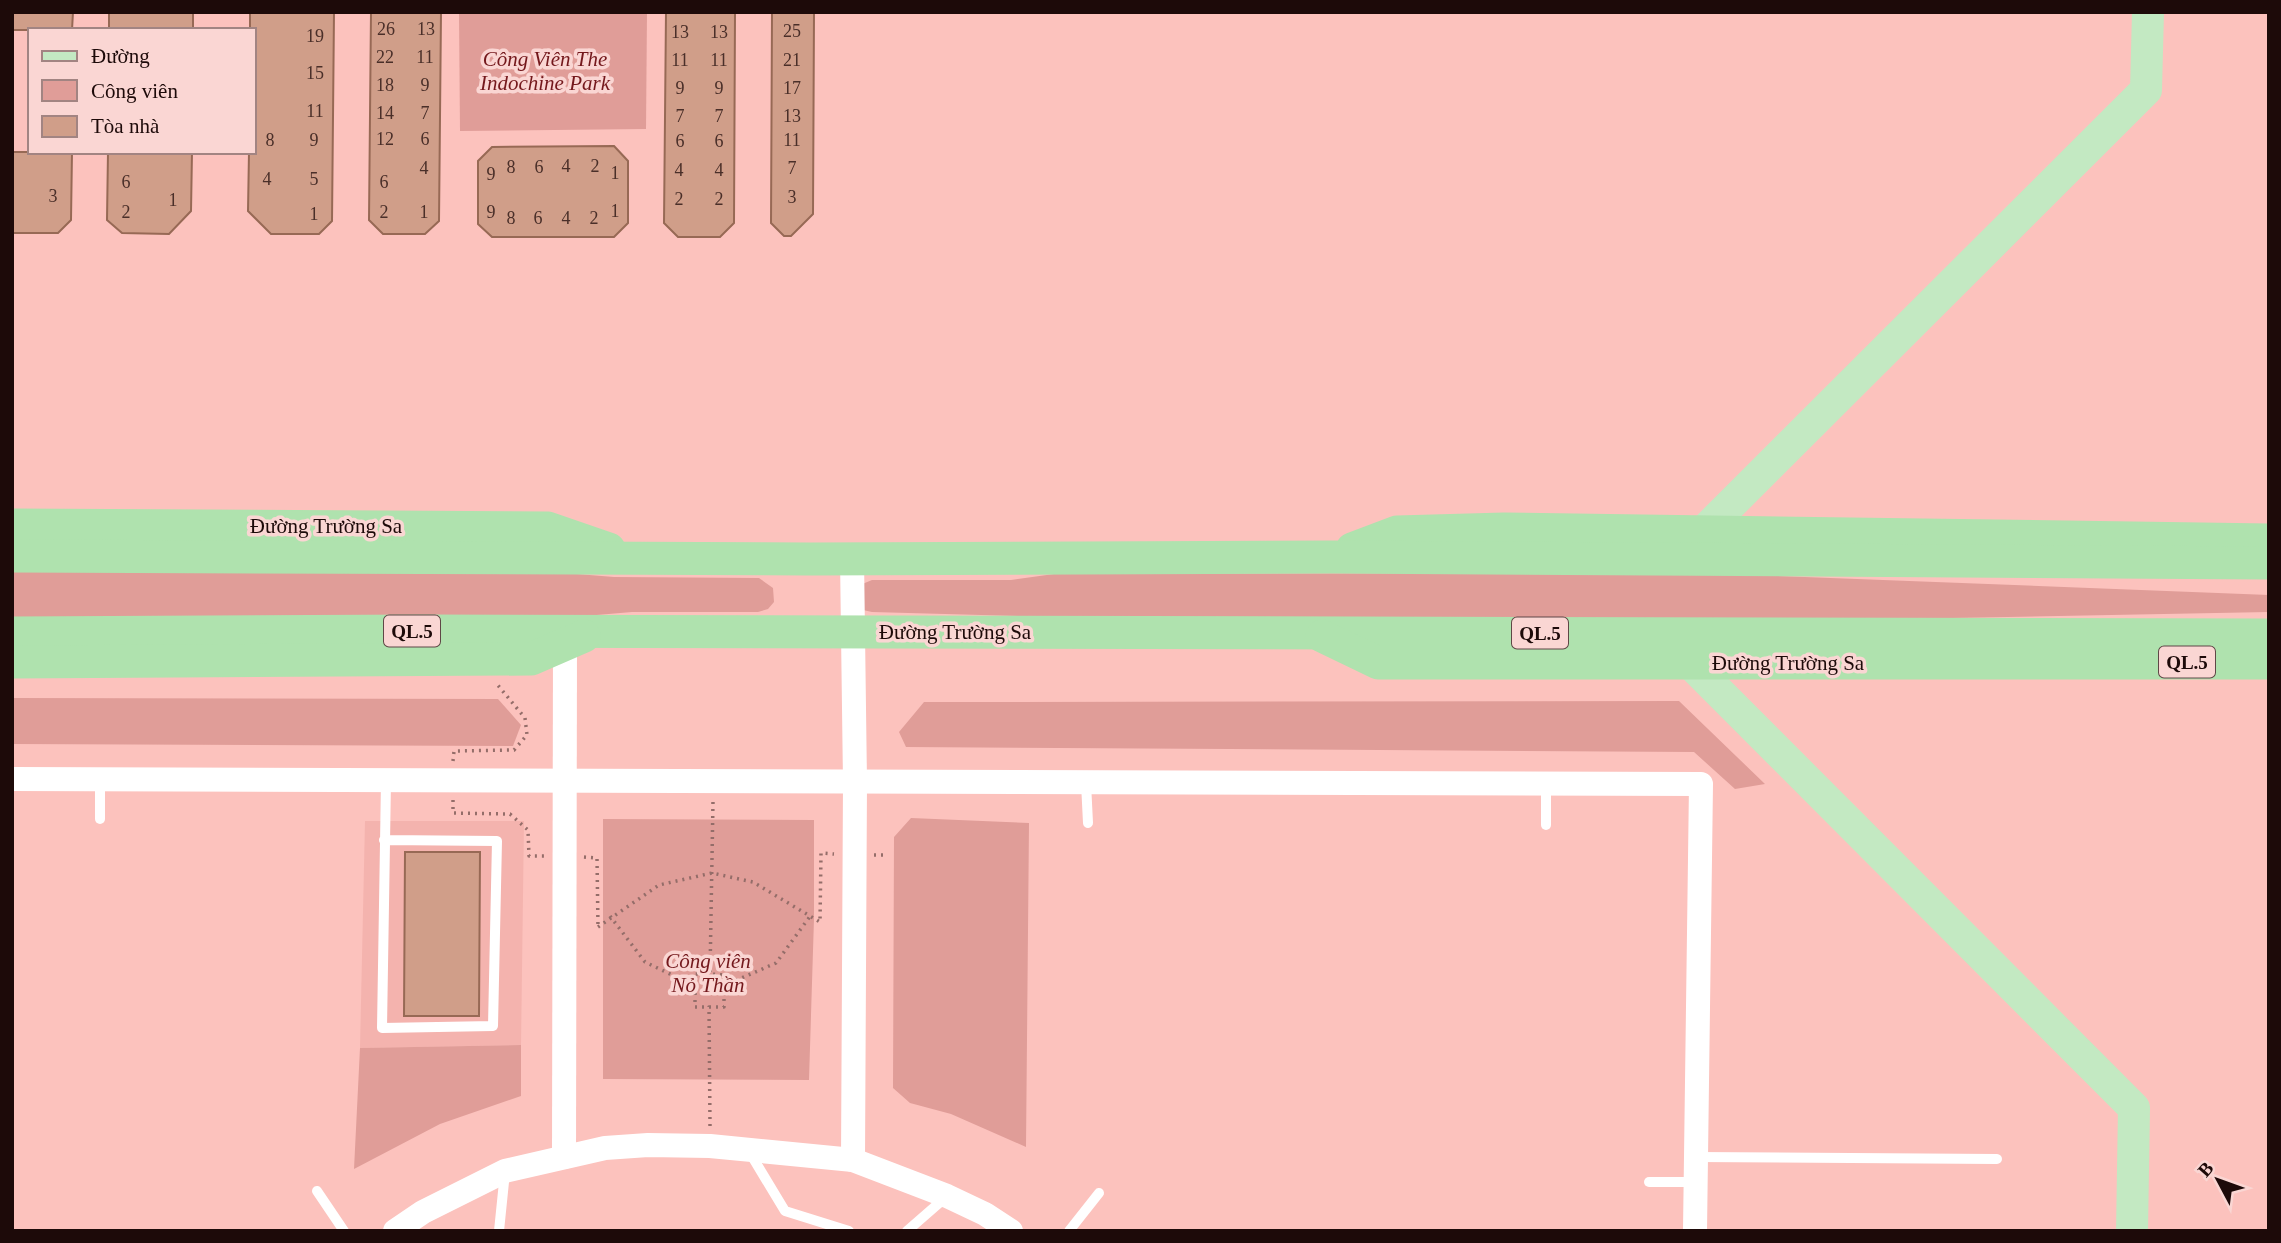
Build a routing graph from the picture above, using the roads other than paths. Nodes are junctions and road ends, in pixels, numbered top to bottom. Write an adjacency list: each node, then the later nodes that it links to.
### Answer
1 (2148, 12): 3 (main road)
2 (12, 525): 5 (highway, Đường Trường Sa)
3 (1704, 531): 4 (highway, Đường Trường Sa); 7 (highway, Đường Trường Sa)
4 (2269, 540)
5 (444, 543): 6 (highway, Đường Trường Sa); 8 (highway, Đường Trường Sa)
6 (12, 556)
7 (1333, 556): 8 (highway, Đường Trường Sa); 9 (highway, Đường Trường Sa)
8 (852, 558): 11 (street)
9 (2269, 563)
10 (596, 631): 11 (highway, Đường Trường Sa / QL.5); 15 (highway, Đường Trường Sa / QL.5); 16 (highway, Đường Trường Sa / QL.5)
11 (852, 631): 13 (highway, Đường Trường Sa / QL.5); 24 (street)
12 (12, 633): 15 (highway, Đường Trường Sa / QL.5)
13 (1314, 633): 14 (highway, Đường Trường Sa / QL.5); 19 (highway, Đường Trường Sa / QL.5)
14 (2269, 635)
15 (424, 645): 16 (highway, Đường Trường Sa / QL.5); 17 (highway, Đường Trường Sa / QL.5)
16 (565, 645): 23 (street)
17 (12, 662)
18 (2269, 663): 19 (highway, Đường Trường Sa / QL.5)
19 (1691, 664): 50 (main road)
20 (12, 779): 21 (street)
21 (100, 780): 22 (street); 27 (lane)
22 (386, 780): 23 (street); 30 (lane)
23 (565, 781): 24 (street); 32 (street)
24 (855, 782): 25 (street); 35 (street)
25 (1086, 783): 26 (street); 28 (lane)
26 (1546, 784): 29 (lane); 33 (street)
27 (100, 819)
28 (1088, 823)
29 (1546, 825)
30 (384, 840): 30 (lane)
31 (748, 1150): 32 (street); 35 (street); 45 (lane)
32 (564, 1157): 36 (street)
33 (1696, 1157): 34 (lane); 38 (street)
34 (1997, 1158)
35 (853, 1160): 41 (street)
36 (505, 1171): 43 (street); 44 (lane)
37 (1649, 1182): 38 (lane)
38 (1694, 1182): 49 (street)
39 (317, 1191): 42 (lane)
40 (1099, 1193): 48 (lane)
41 (947, 1196): 46 (lane); 47 (street)
42 (344, 1231)
43 (395, 1231)
44 (499, 1231)
45 (849, 1231)
46 (907, 1231)
47 (1011, 1231)
48 (1069, 1231)
49 (1695, 1231)
50 (2132, 1231)

